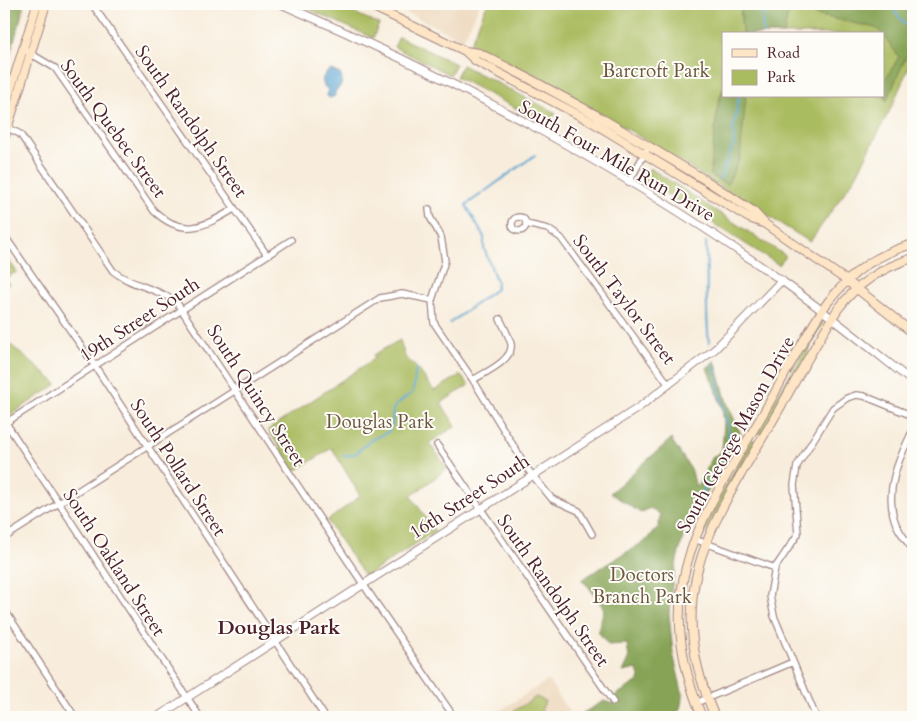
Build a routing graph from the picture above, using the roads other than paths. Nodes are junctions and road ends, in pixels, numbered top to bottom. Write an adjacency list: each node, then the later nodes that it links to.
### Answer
1 (37, 4): 6 (main road)
2 (46, 4): 8 (main road)
3 (92, 4): 16 (street, South Randolph Street)
4 (281, 4): 15 (street, South Four Mile Run Drive)
5 (368, 4): 7 (main road, South Four Mile Run Drive)
6 (23, 49): 8 (street, South Quebec Street); 9 (main road)
7 (465, 52): 13 (main road, South Four Mile Run Drive); 14 (main road, South Four Mile Run Drive)
8 (31, 53): 10 (main road); 16 (street, South Quebec Street)
9 (4, 105): 10 (street)
10 (14, 106): 11 (main road)
11 (6, 127): 12 (main road); 29 (street, South Quincy Street)
12 (4, 139)
13 (649, 146): 14 (street); 19 (main road, South Four Mile Run Drive)
14 (645, 154): 15 (street); 19 (main road, South Four Mile Run Drive)
15 (629, 182): 25 (street, South Four Mile Run Drive)
16 (234, 209): 23 (street, South Randolph Street)
17 (429, 209): 28 (street)
18 (526, 224): 37 (street, South Taylor Street)
19 (765, 224): 26 (main road, South Four Mile Run Drive)
20 (4, 235): 34 (street, South Pollard Street)
21 (290, 240): 23 (street, 19th Street South)
22 (913, 244): 26 (main road, South George Mason Drive)
23 (267, 255): 29 (street, 19th Street South)
24 (913, 258): 27 (main road, South George Mason Drive)
25 (782, 280): 30 (street, South Four Mile Run Drive); 37 (street, 16th Street South)
26 (846, 280): 27 (main road, South Four Mile Run Drive); 30 (main road, South George Mason Drive)
27 (857, 288): 31 (main road, South George Mason Drive); 33 (main road, South Four Mile Run Drive)
28 (432, 300): 35 (street); 38 (street)
29 (182, 310): 34 (street, 19th Street South); 38 (street, South Quincy Street)
30 (822, 310): 31 (street, South Four Mile Run Drive); 42 (main road, South George Mason Drive)
31 (832, 318): 36 (street, South Four Mile Run Drive); 43 (main road, South George Mason Drive)
32 (500, 319): 35 (street)
33 (913, 332)
34 (94, 366): 40 (street, 19th Street South); 44 (street, South Pollard Street)
35 (473, 380): 46 (street)
36 (913, 382)
37 (670, 385): 46 (street, 16th Street South)
38 (234, 389): 44 (street); 55 (street, South Quincy Street)
39 (913, 416): 54 (street)
40 (5, 424): 47 (street, South Oakland Street)
41 (913, 430): 53 (street)
42 (751, 434): 43 (main road); 51 (main road, South George Mason Drive)
43 (761, 440): 52 (main road, South George Mason Drive)
44 (146, 445): 47 (street); 57 (street, South Pollard Street)
45 (436, 445): 48 (street, South Randolph Street)
46 (532, 474): 48 (street, 16th Street South); 49 (street)
47 (58, 502): 50 (street); 59 (street, South Oakland Street)
48 (480, 509): 55 (street, 16th Street South); 61 (street, South Randolph Street)
49 (592, 534)
50 (4, 538)
51 (694, 539): 52 (street); 62 (main road, South George Mason Drive)
52 (705, 542): 54 (street); 60 (main road, South George Mason Drive)
53 (913, 550)
54 (775, 568): 58 (street)
55 (363, 584): 57 (street, 16th Street South); 68 (street, South Quincy Street)
56 (4, 609): 64 (street)
57 (276, 640): 59 (street, 16th Street South); 67 (street, South Pollard Street)
58 (794, 662): 60 (street); 71 (street)
59 (187, 698): 65 (street, 16th Street South); 66 (street, South Oakland Street)
60 (707, 700): 62 (street); 70 (main road, South George Mason Drive)
61 (613, 702)
62 (696, 703): 69 (main road, South George Mason Drive)
63 (913, 715): 72 (street)
64 (75, 717)
65 (157, 717)
66 (200, 717)
67 (325, 717)
68 (454, 717)
69 (702, 717)
70 (714, 717)
71 (816, 717)
72 (910, 717)

